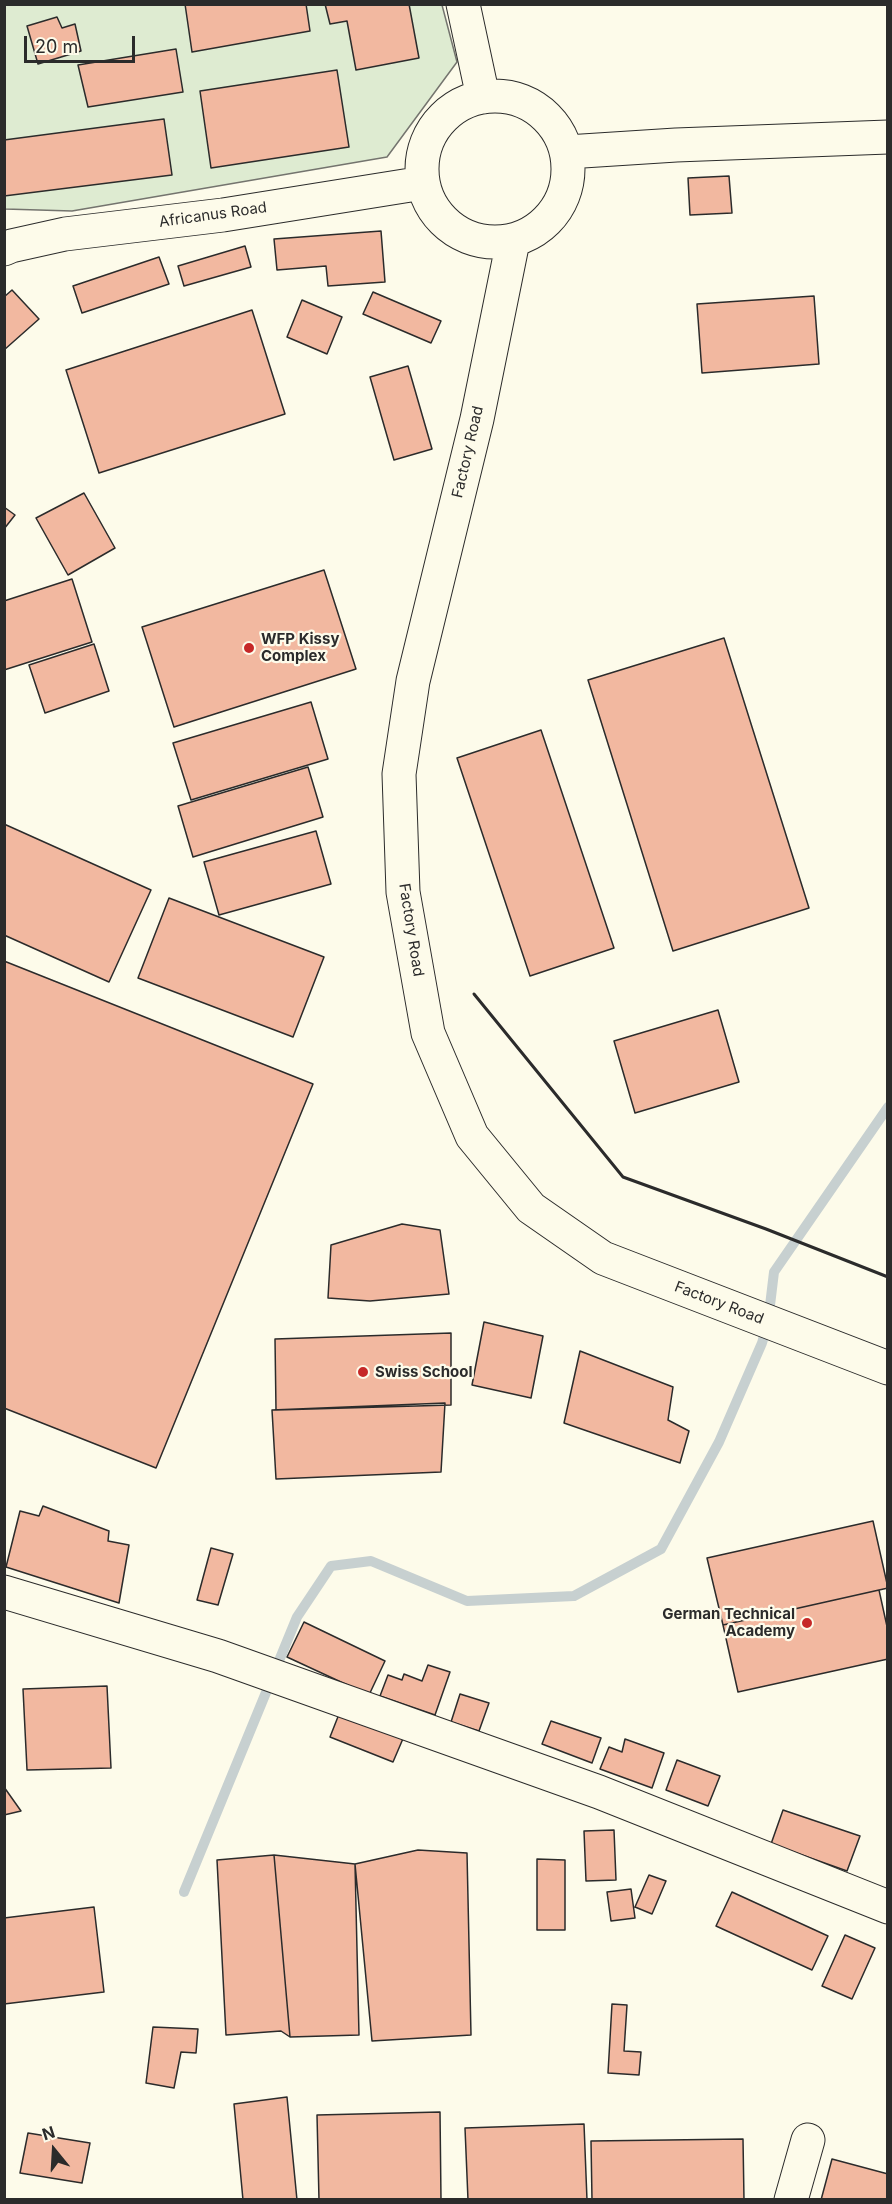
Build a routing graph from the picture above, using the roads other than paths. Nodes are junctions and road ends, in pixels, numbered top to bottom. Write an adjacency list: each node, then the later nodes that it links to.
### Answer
1 (463, 4): 2 (street)
2 (483, 97): 4 (street); 5 (street)
3 (888, 137): 4 (street)
4 (567, 152): 6 (street)
5 (423, 183): 6 (street); 7 (street, Africanus Road)
6 (513, 241): 8 (street, Factory Road)
7 (4, 249)
8 (888, 1368)
9 (4, 1592): 10 (street)
10 (888, 1907)
11 (808, 2140): 12 (street)
12 (791, 2199)

